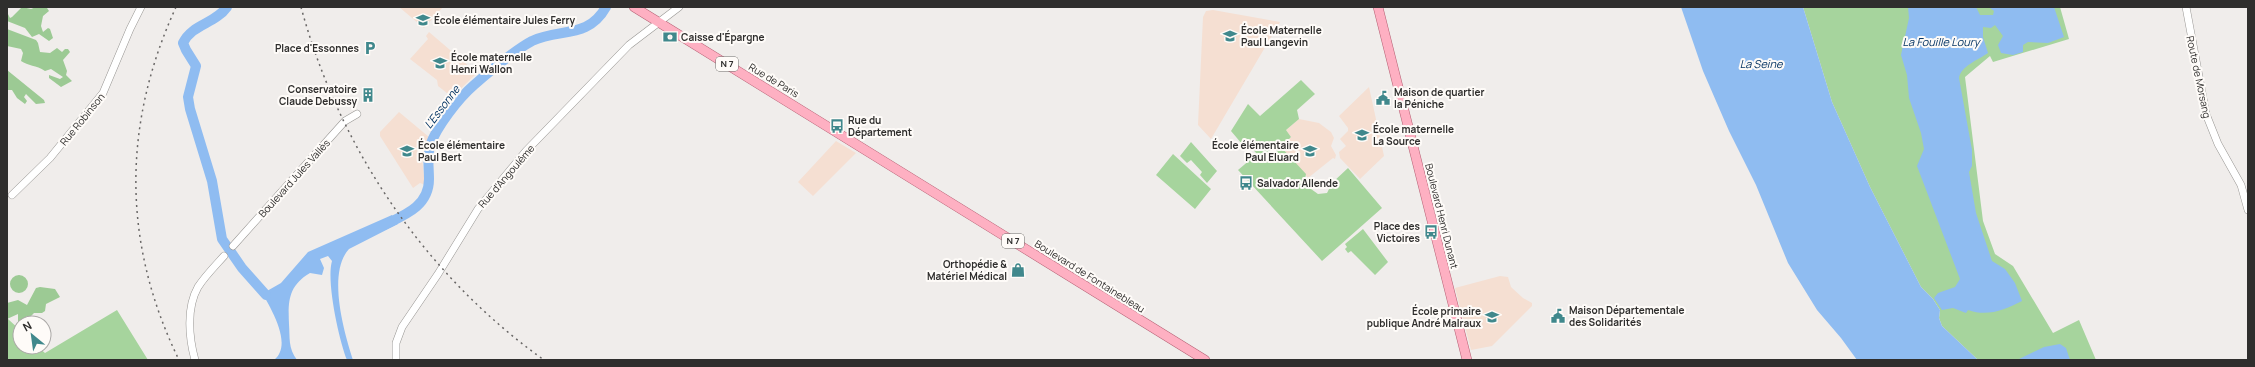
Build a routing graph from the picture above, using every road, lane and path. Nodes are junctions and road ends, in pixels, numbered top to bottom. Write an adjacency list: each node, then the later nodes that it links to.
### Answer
1 (141, 7): 9 (street, Rue Robinson)
2 (634, 7): 6 (main road, Rue de Paris / N 7)
3 (679, 7): 6 (street, Rue d'Angoulême)
4 (1378, 7): 16 (main road, Boulevard Henri Dunant)
5 (2186, 7): 10 (street, Route de Morsang)
6 (659, 22): 8 (main road, Rue de Paris / N 7); 14 (street, Rue d'Angoulême)
7 (356, 114): 11 (street, Boulevard Jules Vallès)
8 (821, 121): 15 (main road, Boulevard de Fontainebleau / N 7)
9 (12, 195)
10 (2248, 210)
11 (233, 246)
12 (224, 256): 13 (street)
13 (195, 360)
14 (396, 360)
15 (1205, 360)
16 (1467, 360)

